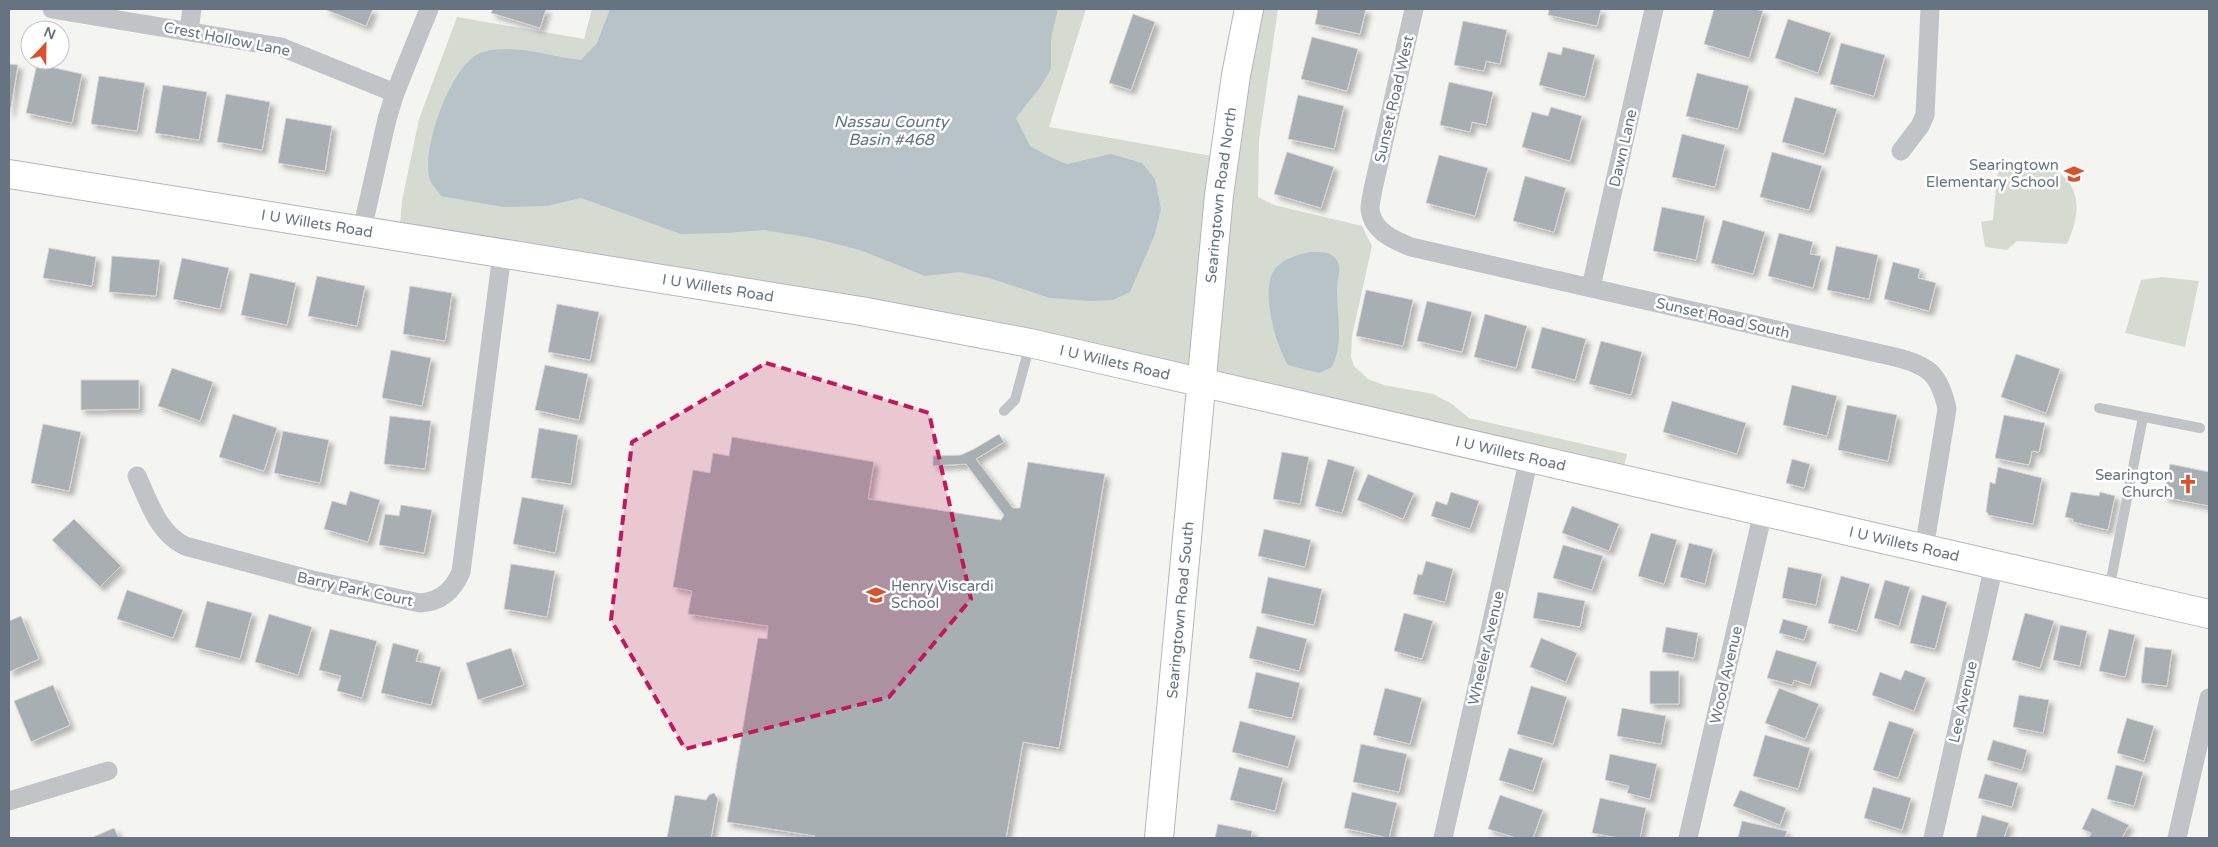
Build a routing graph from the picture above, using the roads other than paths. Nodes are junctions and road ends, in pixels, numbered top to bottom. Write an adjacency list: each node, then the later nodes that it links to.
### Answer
1 (52, 9): 8 (street, Crest Hollow Lane)
2 (192, 9): 8 (street)
3 (429, 9): 9 (street)
4 (1249, 9): 17 (main road, Searingtown Road North)
5 (1414, 9): 12 (street, Sunset Road West)
6 (1654, 9): 15 (street, Dawn Lane)
7 (1930, 9): 10 (street)
8 (189, 30): 9 (street, Crest Hollow Lane)
9 (395, 93): 13 (street)
10 (1901, 151)
11 (9, 174): 13 (main road, I U Willets Road)
12 (1373, 189): 15 (street, Sunset Road South)
13 (362, 230): 14 (main road, I U Willets Road)
14 (502, 254): 16 (main road, I U Willets Road); 23 (street, Barry Park Court)
15 (1591, 288): 25 (street, Sunset Road South)
16 (1030, 343): 17 (main road, I U Willets Road); 19 (lane)
17 (1202, 383): 22 (main road, I U Willets Road); 32 (main road, Searingtown Road South)
18 (2099, 408): 20 (lane)
19 (1004, 411)
20 (2143, 417): 21 (lane); 27 (lane)
21 (2200, 428)
22 (1529, 458): 24 (main road, I U Willets Road); 33 (street, Wheeler Avenue)
23 (137, 476)
24 (1763, 512): 25 (main road, I U Willets Road); 34 (street, Wood Avenue)
25 (1924, 549): 26 (main road, I U Willets Road)
26 (1994, 565): 27 (main road, I U Willets Road); 35 (street, Lee Avenue)
27 (2109, 591): 28 (main road, I U Willets Road)
28 (2209, 614)
29 (2209, 698): 36 (street)
30 (108, 771): 31 (street)
31 (9, 801)
32 (1159, 838)
33 (1443, 838)
34 (1688, 838)
35 (1932, 838)
36 (2177, 838)

